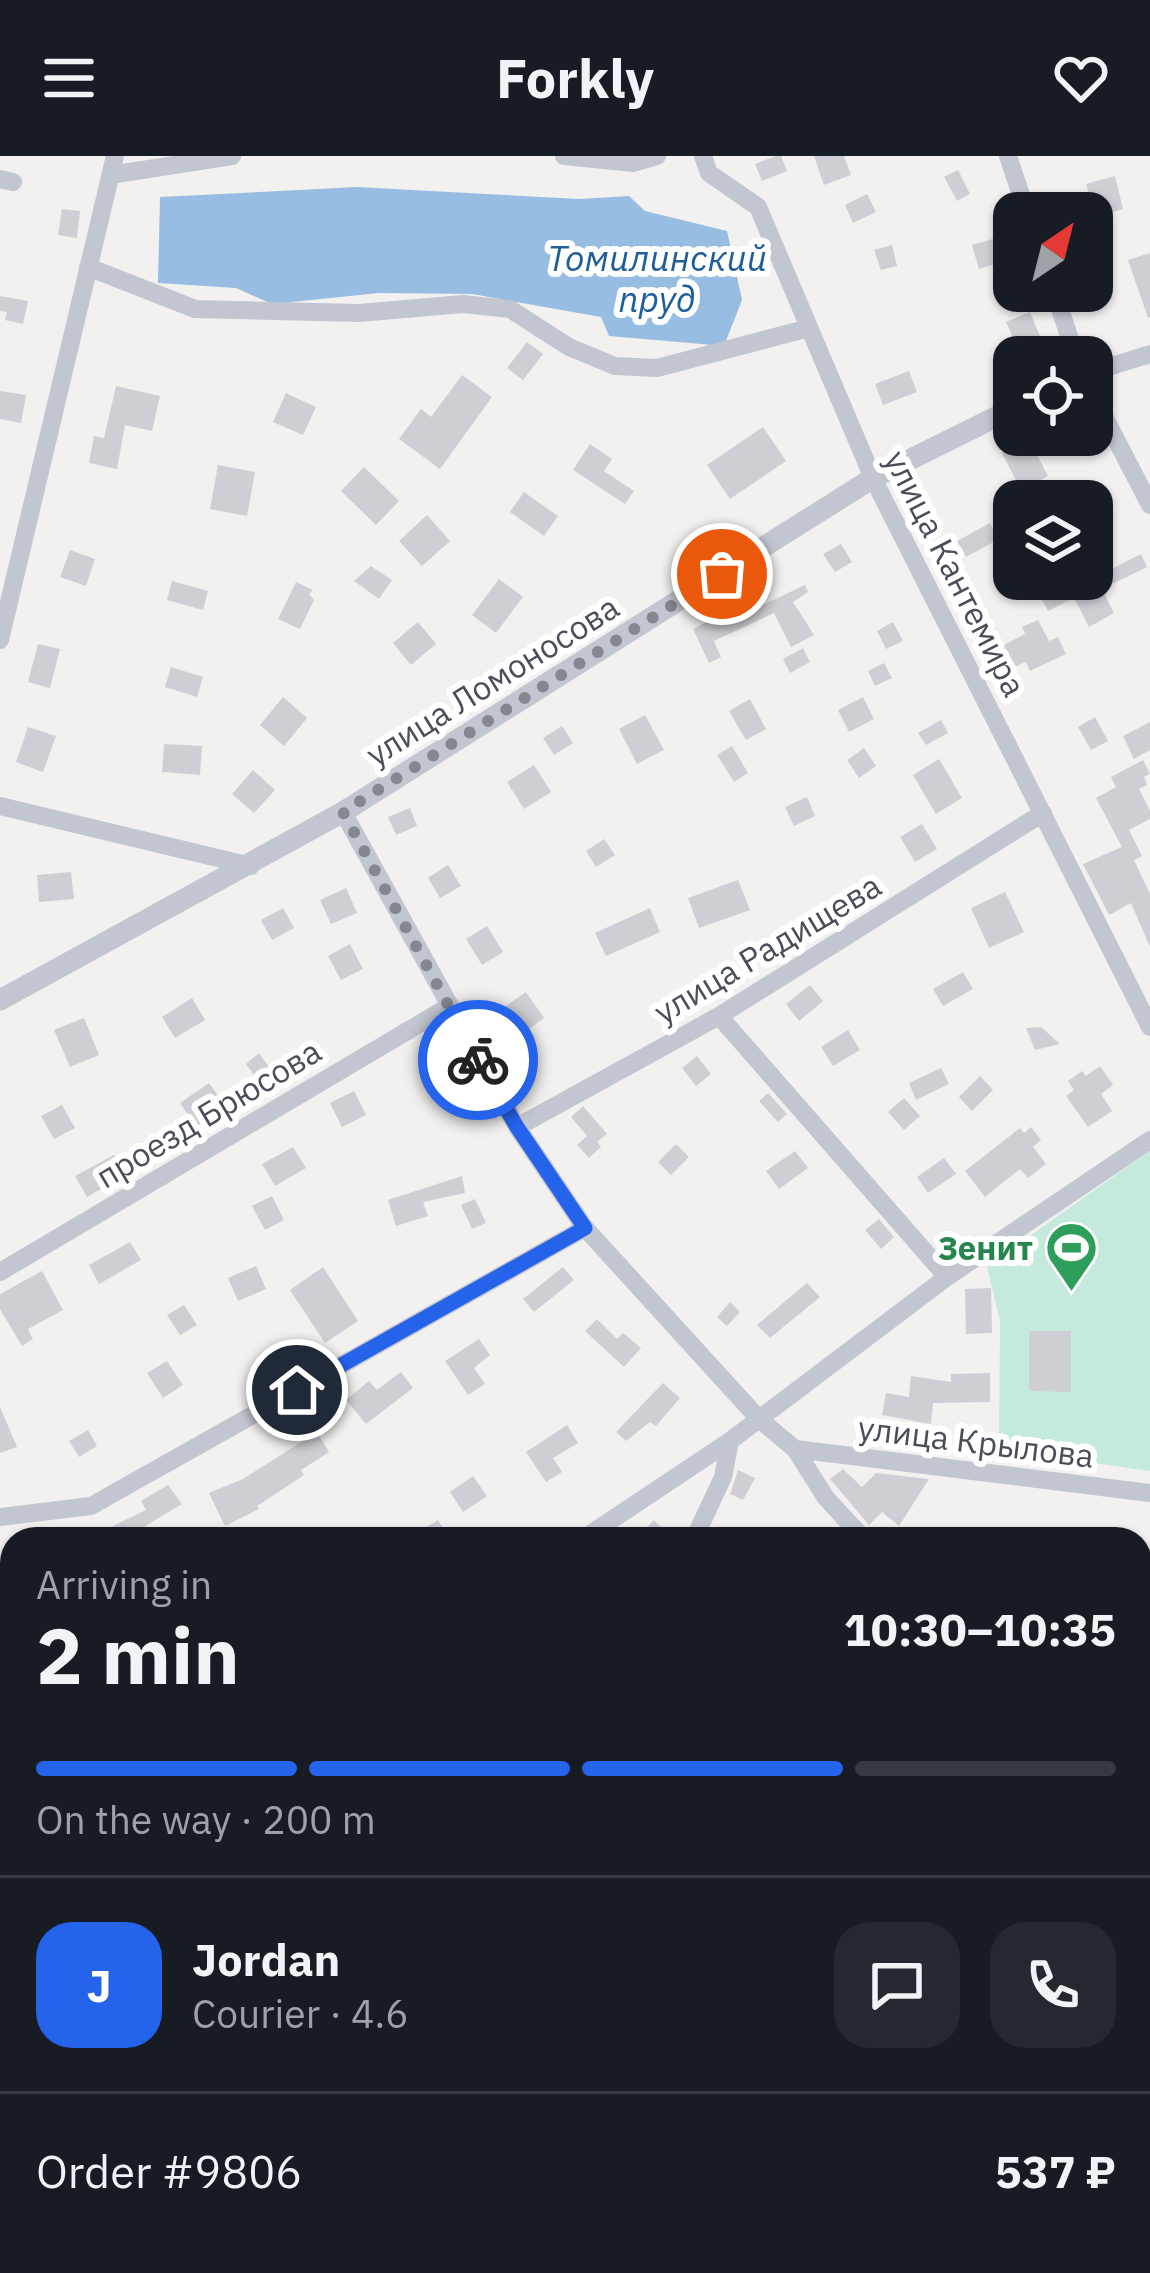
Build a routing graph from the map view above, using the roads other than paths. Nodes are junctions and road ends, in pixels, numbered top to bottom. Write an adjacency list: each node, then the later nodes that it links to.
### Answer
1 (232, 156): 6 (street)
2 (564, 156): 3 (street)
3 (657, 156)
4 (703, 156): 9 (street, улица Кантемира)
5 (1008, 156): 7 (street)
6 (112, 166): 8 (street)
7 (1020, 192)
8 (88, 267): 9 (street); 16 (street)
9 (809, 328): 14 (street, улица Кантемира)
10 (1150, 354): 11 (street)
11 (1113, 365)
12 (993, 418): 14 (street, улица Ломоносова)
13 (1113, 434): 15 (street)
14 (873, 478): 18 (street, улица Ломоносова); 19 (street, улица Кантемира)
15 (1150, 505)
16 (0, 640)
17 (0, 806): 20 (street)
18 (343, 812): 20 (street, улица Ломоносова); 22 (street)
19 (1043, 813): 23 (street, улица Радищева); 24 (street, улица Кантемира)
20 (251, 866): 21 (street, улица Ломоносова)
21 (0, 1000)
22 (448, 1007): 25 (street); 28 (street, проезд Брюсова)
23 (718, 1016): 25 (street, улица Радищева); 29 (street)
24 (1150, 1027)
25 (517, 1127): 27 (street)
26 (1150, 1140): 29 (street)
27 (585, 1228): 30 (street); 34 (street)
28 (0, 1272)
29 (947, 1277): 30 (street)
30 (760, 1419): 31 (street); 32 (street)
31 (730, 1442): 35 (street); 36 (street)
32 (795, 1450): 33 (street, улица Крылова); 37 (street)
33 (1150, 1493)
34 (0, 1517)
35 (601, 1527)
36 (700, 1527)
37 (853, 1527)

